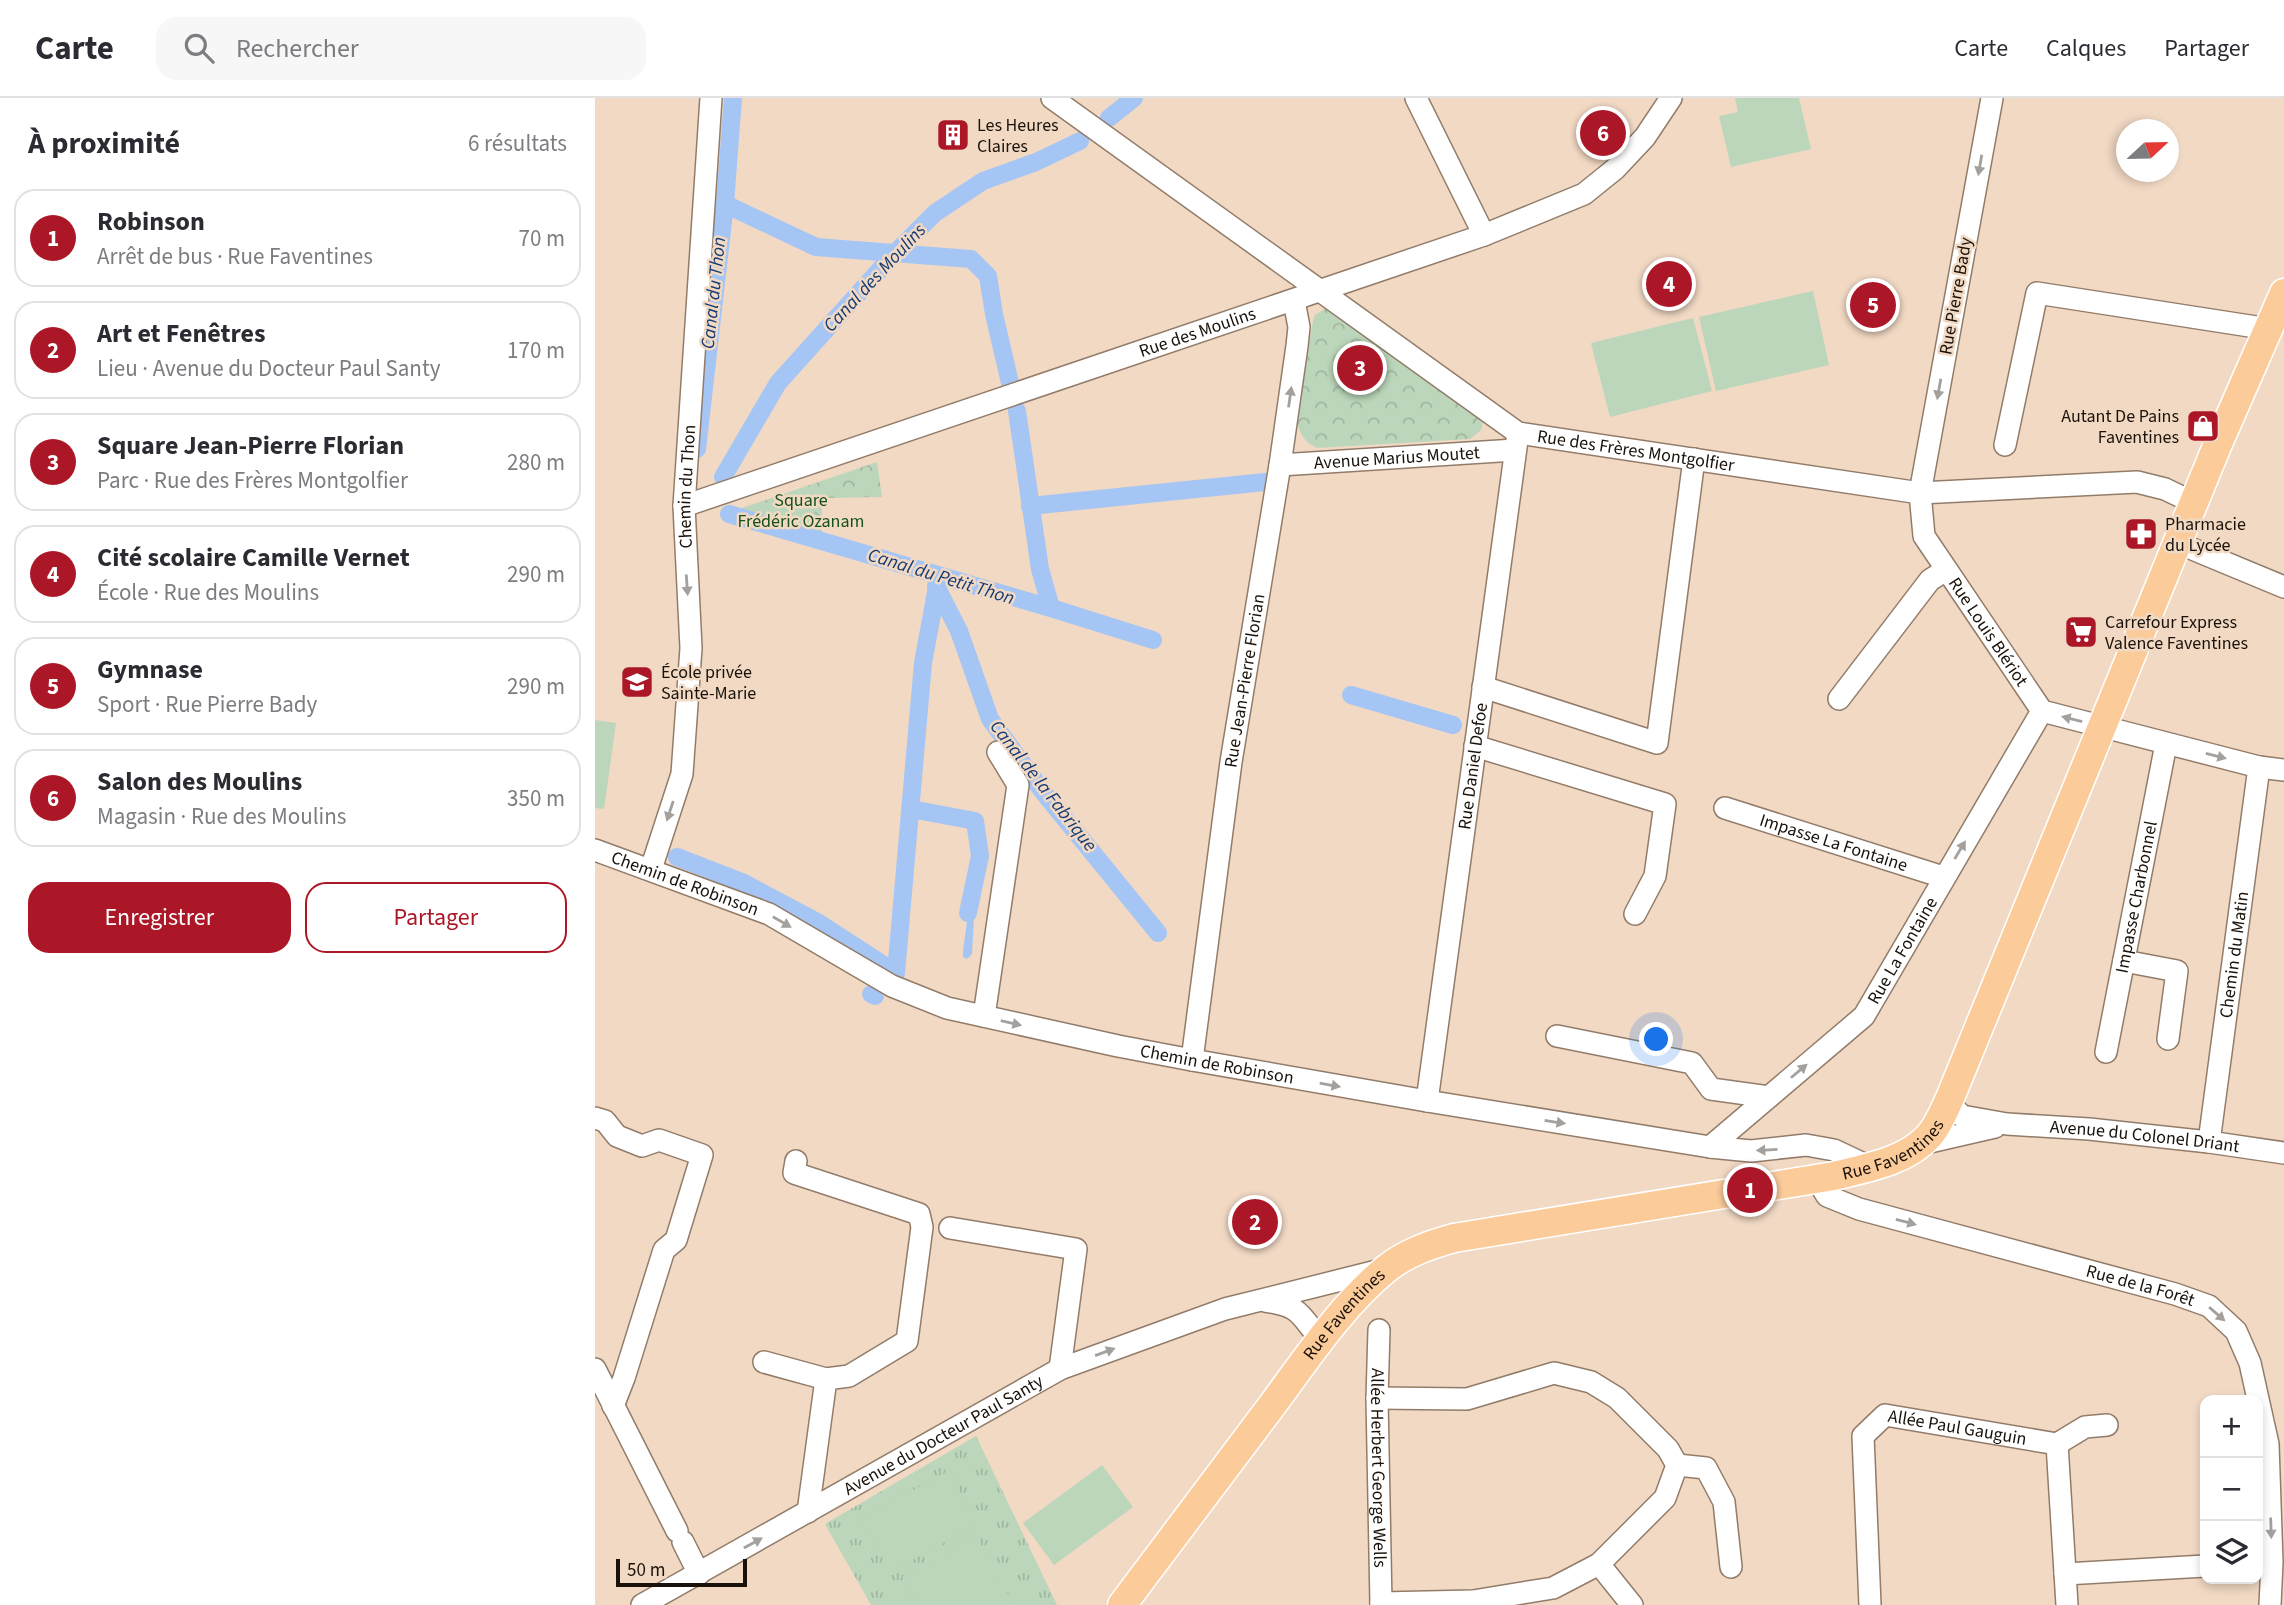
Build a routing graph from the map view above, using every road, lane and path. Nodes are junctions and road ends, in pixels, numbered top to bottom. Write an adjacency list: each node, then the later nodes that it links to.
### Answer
1 (711, 98): 17 (street, Chemin du Thon)
2 (1052, 98): 7 (street, Rue des Frères Montgolfier)
3 (1416, 98): 6 (street)
4 (1671, 98): 6 (street, Rue des Moulins)
5 (1992, 98): 15 (street, Rue Pierre Bady, one-way to 15)
6 (1483, 236): 7 (street, Rue des Moulins)
7 (1323, 291): 9 (street, Rue des Moulins); 11 (street, Rue des Frères Montgolfier)
8 (2284, 293): 10 (main road, Rue Faventines)
9 (1294, 301): 14 (street, Rue Jean-Pierre Florian, one-way to 9); 17 (street, Rue des Moulins)
10 (2269, 329): 12 (street); 16 (main road, Rue Faventines)
11 (1516, 442): 13 (street, Rue des Frères Montgolfier); 14 (street, Avenue Marius Moutet); 21 (street, Rue Daniel Defoe)
12 (2004, 445)
13 (1694, 459): 15 (street, Rue des Frères Montgolfier); 21 (street)
14 (1280, 465): 40 (street, Rue Jean-Pierre Florian)
15 (1920, 494): 16 (street, Rue des Frères Montgolfier); 19 (street, Rue Louis Blériot)
16 (2194, 503): 18 (main road, Rue Faventines)
17 (684, 512): 32 (street, Chemin du Thon, one-way to 32)
18 (2178, 542): 20 (street); 24 (main road, Rue Faventines)
19 (1946, 569): 22 (street); 23 (street, Rue Louis Blériot)
20 (2284, 587)
21 (1483, 687): 26 (street, Rue Daniel Defoe)
22 (1839, 698)
23 (2042, 711): 24 (street, one-way to 23); 33 (street, Rue La Fontaine, one-way to 23)
24 (2103, 726): 25 (street); 42 (main road, Rue Faventines)
25 (2166, 744): 28 (street, one-way to 28); 35 (street, Impasse Charbonnel)
26 (1475, 747): 34 (street); 43 (street, Rue Daniel Defoe)
27 (998, 752): 36 (street)
28 (2259, 767): 29 (street); 46 (street, Chemin du Matin)
29 (2284, 770)
30 (1725, 808): 33 (street, Impasse La Fontaine)
31 (595, 850): 32 (street, Chemin de Robinson)
32 (651, 869): 36 (street, Chemin de Robinson, one-way to 36)
33 (1943, 877): 41 (street, Rue La Fontaine, one-way to 33)
34 (1635, 914)
35 (2124, 961): 38 (street); 39 (street, Impasse Charbonnel)
36 (984, 1016): 40 (street, Chemin de Robinson, one-way to 40)
37 (1557, 1036): 41 (street)
38 (2168, 1039)
39 (2106, 1052)
40 (1192, 1060): 43 (street, Chemin de Robinson, one-way to 43)
41 (1769, 1097): 48 (street, Rue La Fontaine)
42 (1950, 1098): 45 (street, Avenue du Colonel Driant); 47 (main road, Rue Faventines)
43 (1427, 1101): 48 (street, Chemin de Robinson, one-way to 48)
44 (595, 1118): 63 (street)
45 (2007, 1124): 46 (street, Avenue du Colonel Driant); 47 (street, Avenue du Colonel Driant)
46 (2209, 1142): 49 (street, Avenue du Colonel Driant)
47 (1921, 1144): 51 (main road, Rue Faventines)
48 (1710, 1147): 51 (street, Chemin de Robinson, one-way to 48)
49 (2284, 1153)
50 (796, 1161): 61 (street)
51 (1870, 1167): 52 (main road, Rue Faventines)
52 (1817, 1180): 54 (main road, Rue Faventines); 68 (street, Rue de la Forêt, one-way to 68)
53 (950, 1228): 59 (street)
54 (1387, 1268): 55 (street, Avenue du Docteur Paul Santy); 57 (main road, Rue Faventines)
55 (1263, 1301): 57 (street, Avenue du Docteur Paul Santy); 59 (street, Avenue du Docteur Paul Santy, one-way to 55)
56 (1379, 1330): 62 (street, Allée Herbert George Wells)
57 (1321, 1339): 76 (main road, Rue Faventines)
58 (764, 1362): 61 (street)
59 (1060, 1368): 67 (street, Avenue du Docteur Paul Santy)
60 (595, 1369): 63 (street)
61 (825, 1379): 67 (street)
62 (1377, 1398): 66 (street); 74 (street, Allée Herbert George Wells)
63 (613, 1406): 72 (street)
64 (2107, 1425): 65 (street)
65 (2057, 1444): 73 (street); 78 (street, Allée Paul Gauguin)
66 (1677, 1465): 69 (street); 71 (street)
67 (811, 1517): 72 (street, Avenue du Docteur Paul Santy, one-way to 67)
68 (2265, 1562): 80 (street, Rue de la Forêt)
69 (1599, 1564): 74 (street); 77 (street)
70 (2200, 1566): 73 (street)
71 (1731, 1567)
72 (699, 1574): 75 (street, Avenue du Docteur Paul Santy)
73 (2065, 1574): 79 (street)
74 (1381, 1604)
75 (642, 1605)
76 (1122, 1605)
77 (1632, 1605)
78 (1870, 1605)
79 (2067, 1605)
80 (2270, 1605)

